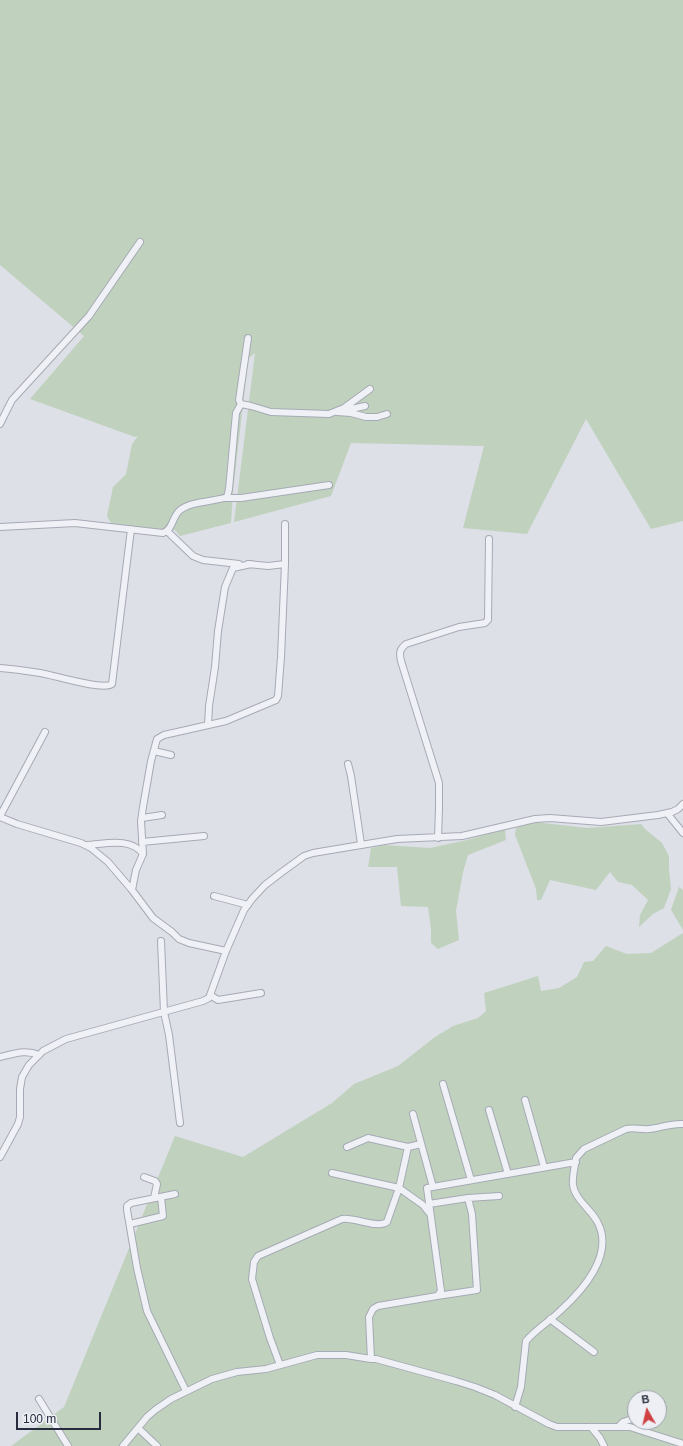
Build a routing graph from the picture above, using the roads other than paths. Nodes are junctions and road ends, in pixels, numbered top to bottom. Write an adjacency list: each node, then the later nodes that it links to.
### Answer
1 (140, 242): 8 (street)
2 (248, 338): 4 (street)
3 (370, 388): 6 (street)
4 (241, 404): 6 (street); 10 (street)
5 (365, 406): 6 (street)
6 (337, 412): 7 (street)
7 (387, 414)
8 (0, 424)
9 (329, 485): 10 (street)
10 (224, 498): 14 (street)
11 (285, 524): 17 (street)
12 (0, 527): 13 (street)
13 (131, 529): 14 (street); 18 (street)
14 (167, 531): 16 (street)
15 (489, 539): 31 (street)
16 (252, 564): 17 (street); 19 (street)
17 (285, 564): 19 (street)
18 (0, 668)
19 (208, 725): 21 (street)
20 (46, 732): 27 (street)
21 (154, 751): 22 (street); 28 (street)
22 (171, 755)
23 (348, 764): 33 (street)
24 (683, 804): 25 (street)
25 (667, 813): 29 (street); 31 (street)
26 (162, 815): 28 (street)
27 (0, 817): 34 (street)
28 (142, 818): 32 (street)
29 (683, 833)
30 (204, 836): 32 (street)
31 (438, 838): 33 (street)
32 (142, 842): 35 (street)
33 (361, 844): 38 (street)
34 (85, 845): 35 (street); 36 (street)
35 (143, 854): 36 (street)
36 (132, 890): 40 (street)
37 (214, 896): 38 (street)
38 (248, 905): 40 (street)
39 (161, 941): 43 (street)
40 (226, 951): 42 (street)
41 (260, 993): 42 (street)
42 (210, 994): 43 (street)
43 (164, 1012): 44 (street); 50 (street)
44 (39, 1055): 45 (street); 55 (street)
45 (0, 1057)
46 (443, 1084): 61 (street)
47 (525, 1100): 57 (street)
48 (489, 1110): 59 (street)
49 (413, 1114): 52 (street)
50 (180, 1123)
51 (683, 1124): 56 (street)
52 (421, 1144): 54 (street); 62 (street)
53 (347, 1147): 54 (street)
54 (408, 1147): 63 (street)
55 (0, 1156)
56 (576, 1162): 57 (street); 72 (street)
57 (544, 1167): 59 (street)
58 (332, 1173): 63 (street)
59 (508, 1174): 61 (street)
60 (144, 1178): 66 (street)
61 (471, 1180): 62 (street)
62 (433, 1187): 68 (street)
63 (399, 1188): 69 (street); 75 (street)
64 (175, 1194): 66 (street)
65 (500, 1196): 67 (street)
66 (158, 1197): 70 (street); 70 (street)
67 (468, 1198): 68 (street); 71 (street)
68 (429, 1204): 69 (street)
69 (431, 1215): 71 (street)
70 (130, 1224): 76 (street)
71 (437, 1296): 74 (street)
72 (550, 1319): 73 (street); 78 (street)
73 (594, 1352)
74 (371, 1359): 75 (street); 78 (street)
75 (280, 1365): 76 (street)
76 (186, 1391): 82 (street)
77 (39, 1399): 84 (street)
78 (515, 1407): 81 (street)
79 (627, 1421): 80 (street)
80 (619, 1426): 81 (street); 83 (street)
81 (591, 1427): 87 (street)
82 (138, 1428): 85 (street); 86 (street)
83 (683, 1444)
84 (68, 1446)
85 (123, 1446)
86 (157, 1446)
87 (604, 1446)

